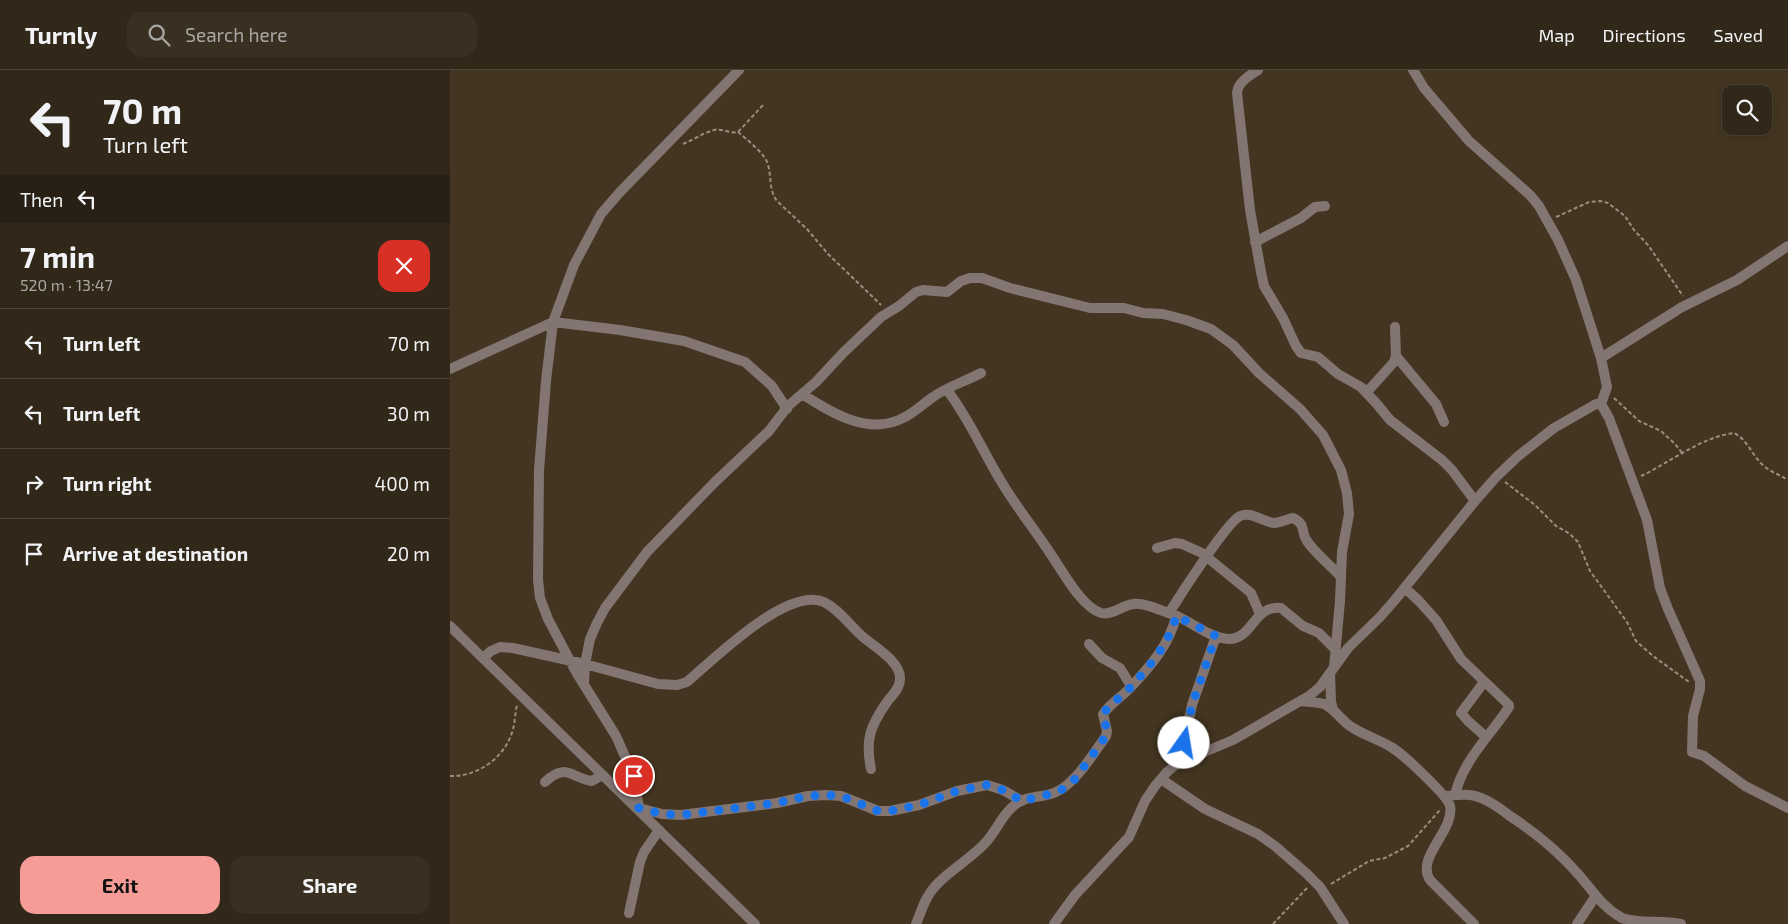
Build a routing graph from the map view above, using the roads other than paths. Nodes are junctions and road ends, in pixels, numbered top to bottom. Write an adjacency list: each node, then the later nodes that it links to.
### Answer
1 (739, 70): 7 (street)
2 (1258, 70): 5 (street)
3 (1414, 70): 10 (street)
4 (1326, 206): 5 (street)
5 (1255, 242): 14 (street)
6 (1788, 246): 10 (street)
7 (553, 322): 11 (street); 17 (street); 31 (street)
8 (1394, 327): 9 (street)
9 (1396, 356): 14 (street); 18 (street)
10 (1601, 358): 16 (street)
11 (450, 369)
12 (982, 373): 13 (street)
13 (947, 390): 15 (street); 25 (street)
14 (1367, 392): 19 (street)
15 (802, 394): 17 (street); 22 (street)
16 (1601, 404): 19 (street); 48 (street)
17 (786, 408): 32 (street)
18 (1444, 422)
19 (1475, 501): 23 (street)
20 (1157, 548): 21 (street)
21 (1207, 557): 22 (street); 24 (street); 25 (street)
22 (1341, 577): 29 (street)
23 (1405, 588): 33 (street); 34 (street)
24 (1260, 614): 27 (street); 29 (street)
25 (1172, 615): 27 (street); 36 (street)
26 (450, 626): 30 (street)
27 (1216, 636): 40 (street)
28 (1089, 644): 36 (street)
29 (1335, 649): 33 (street)
30 (483, 658): 31 (street); 42 (street)
31 (570, 661): 32 (street); 35 (street)
32 (585, 664): 35 (street); 41 (street)
33 (1332, 670): 37 (street); 38 (street)
34 (1484, 682): 39 (street); 39 (street)
35 (584, 685): 47 (street)
36 (1131, 686): 46 (street)
37 (1301, 701): 38 (street); 40 (street)
38 (1333, 710): 45 (street)
39 (1486, 737): 45 (street)
40 (1177, 764): 43 (street)
41 (870, 769)
42 (602, 775): 44 (street); 49 (street)
43 (1161, 779): 55 (street); 56 (street)
44 (545, 782)
45 (1449, 797): 51 (street); 57 (street)
46 (1022, 801): 47 (street); 54 (street)
47 (639, 808): 49 (street)
48 (1788, 808)
49 (646, 817): 50 (street)
50 (659, 830): 52 (street); 53 (street)
51 (1595, 897): 58 (street); 59 (street)
52 (628, 913)
53 (755, 924)
54 (916, 924)
55 (1054, 924)
56 (1344, 924)
57 (1474, 924)
58 (1577, 924)
59 (1681, 924)

